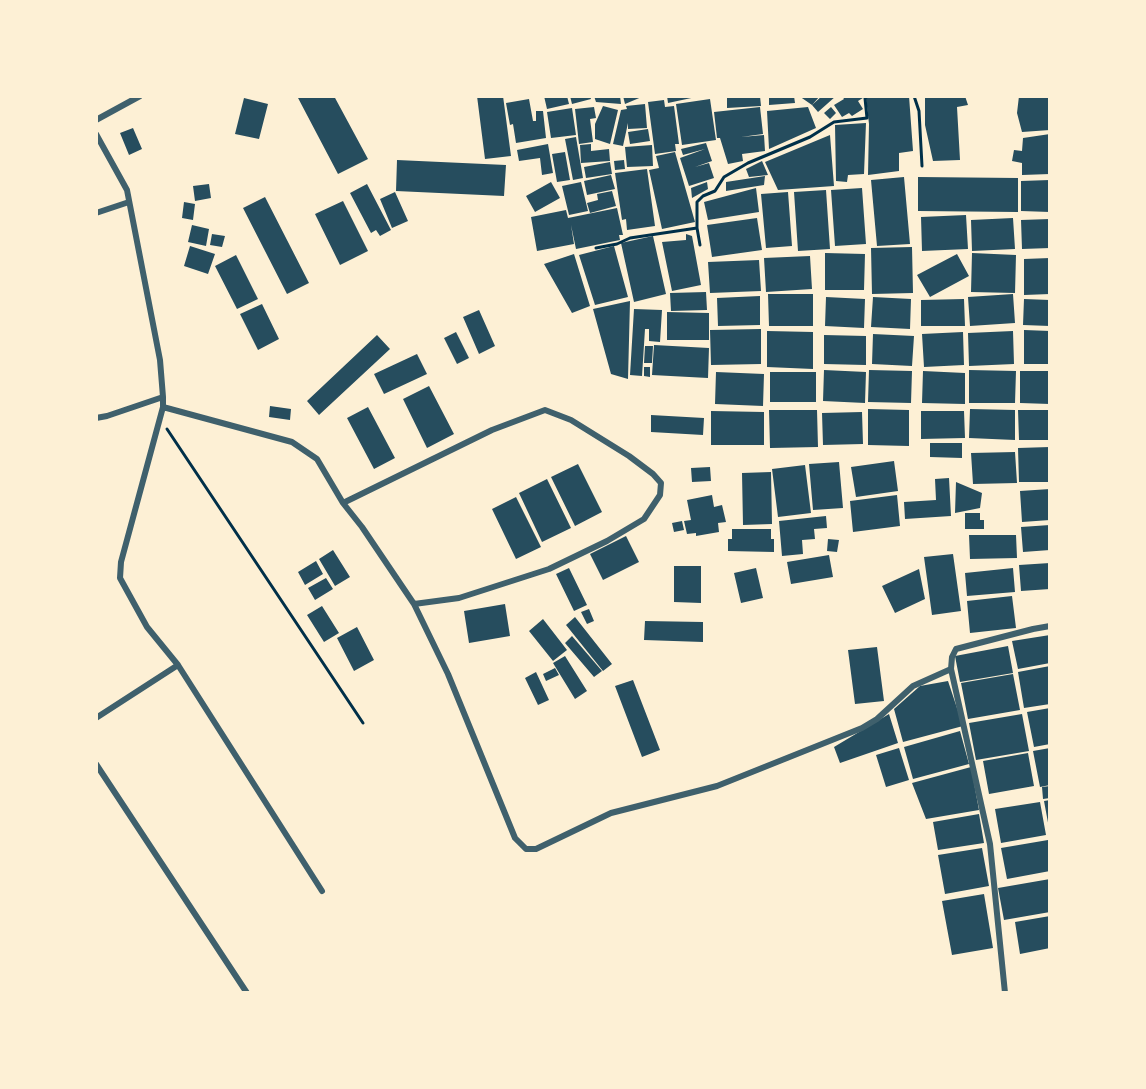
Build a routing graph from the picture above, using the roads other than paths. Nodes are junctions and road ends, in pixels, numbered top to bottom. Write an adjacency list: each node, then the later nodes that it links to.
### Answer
1 (140, 96): 2 (street)
2 (96, 120)
3 (96, 134): 4 (street)
4 (129, 202): 5 (street); 6 (street)
5 (96, 213)
6 (163, 398): 7 (street); 8 (street)
7 (163, 407): 9 (street); 12 (street)
8 (96, 418)
9 (343, 503): 10 (street); 10 (street)
10 (414, 604): 13 (street)
11 (1050, 626): 13 (street)
12 (178, 666): 14 (street); 16 (street)
13 (951, 669): 18 (street)
14 (96, 718)
15 (96, 764): 17 (street)
16 (322, 891)
17 (248, 993)
18 (1005, 993)

